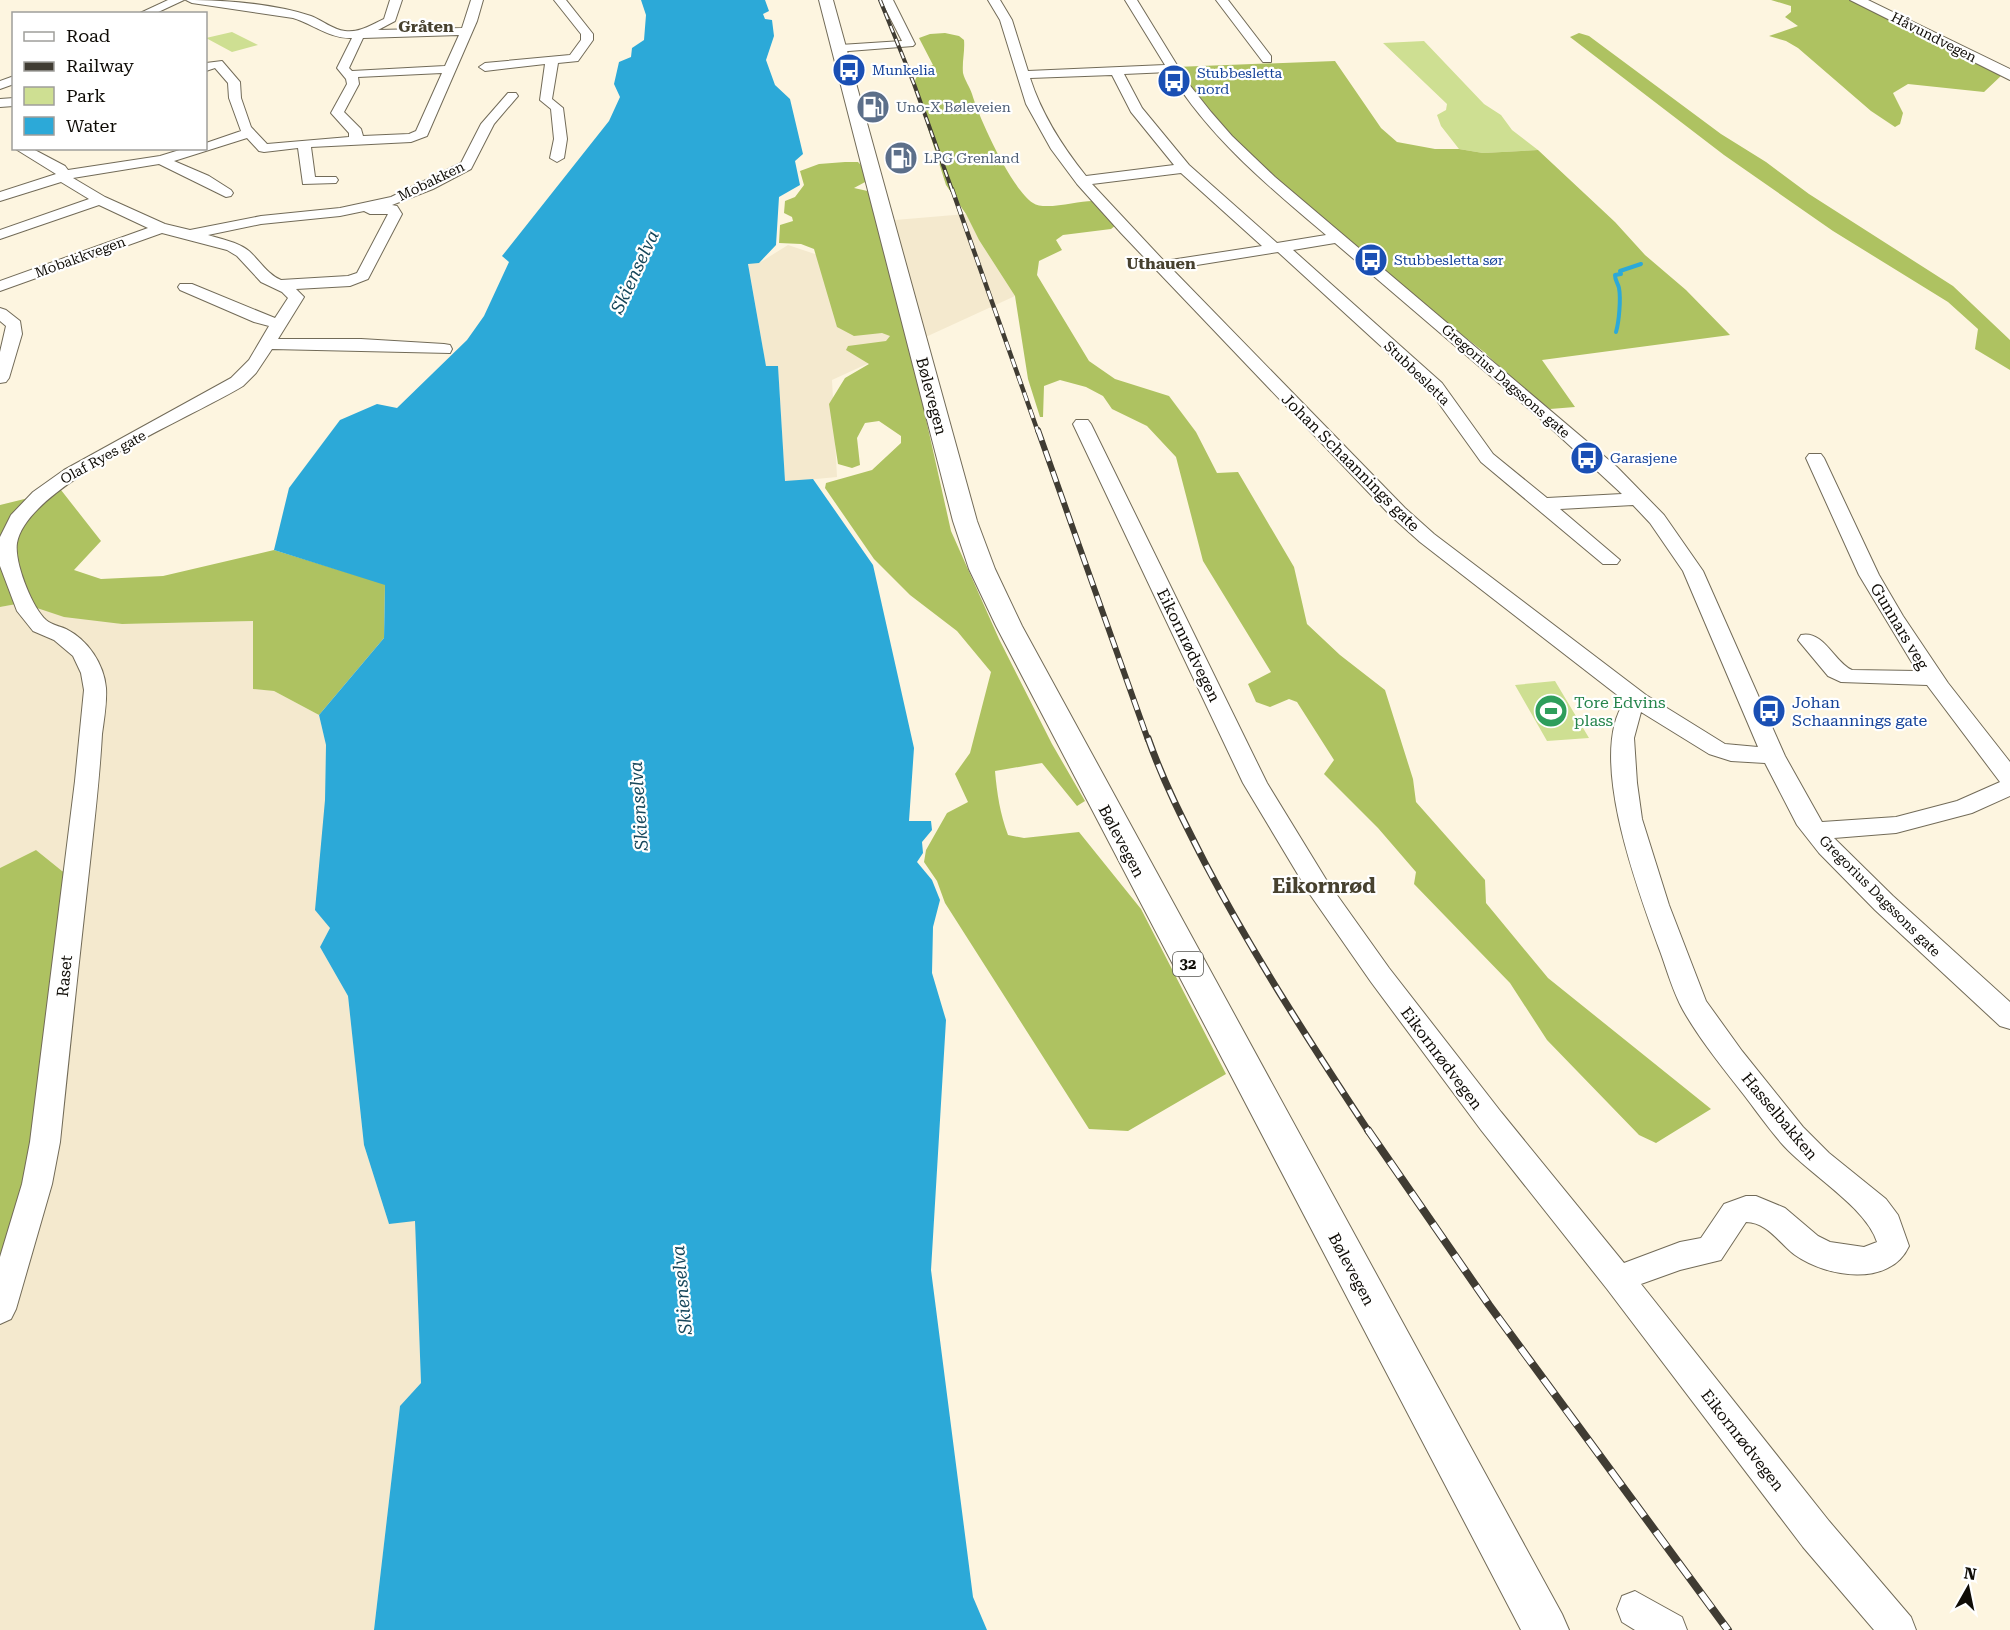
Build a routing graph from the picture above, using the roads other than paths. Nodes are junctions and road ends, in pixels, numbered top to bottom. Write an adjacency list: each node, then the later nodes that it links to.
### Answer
1 (178, 0): 12 (street)
2 (192, 0): 14 (street)
3 (396, 0): 14 (street)
4 (477, 0): 13 (street)
5 (560, 0): 18 (street)
6 (826, 0): 15 (main road, Bølevegen / 32)
7 (886, 0): 15 (street)
8 (994, 0): 24 (street, Johan Schaannings gate)
9 (1131, 0): 20 (street, Gregorius Dagssons gate)
10 (1222, 0): 17 (street)
11 (1857, 0): 25 (main road, Håvundvegen)
12 (147, 12)
13 (466, 31): 14 (street); 16 (street)
14 (359, 34): 23 (street)
15 (840, 50): 75 (main road, Bølevegen / 32)
16 (473, 57): 18 (street); 21 (street); 26 (street)
17 (1267, 59)
18 (552, 61): 27 (street)
19 (212, 65): 28 (street)
20 (1173, 68): 22 (street); 47 (street, Gregorius Dagssons gate)
21 (450, 69): 23 (street); 29 (street)
22 (1116, 71): 24 (street); 36 (street, Stubbesletta)
23 (349, 75): 29 (street)
24 (1023, 75): 39 (street, Johan Schaannings gate)
25 (2010, 75)
26 (503, 87): 27 (street); 43 (street, Mobakken)
27 (536, 98): 34 (street)
28 (248, 134): 30 (street); 31 (street)
29 (356, 141): 30 (street)
30 (304, 143): 38 (street)
31 (207, 147)
32 (23, 150): 37 (street, Olaf Ryes gate)
33 (197, 150): 35 (street)
34 (557, 158)
35 (161, 160): 37 (street); 40 (street)
36 (1184, 168): 39 (street); 48 (street, Stubbesletta)
37 (64, 176): 41 (street); 42 (street, Olaf Ryes gate)
38 (331, 180)
39 (1082, 181): 49 (street, Johan Schaannings gate)
40 (226, 193)
41 (0, 197)
42 (100, 200): 44 (street, Olaf Ryes gate); 46 (street)
43 (350, 210): 45 (street, Mobakken); 50 (street, Mobakken)
44 (161, 228): 45 (street, Olaf Ryes gate); 51 (street, Mobakkvegen)
45 (190, 234): 50 (street, Olaf Ryes gate)
46 (0, 235)
47 (1338, 238): 48 (street); 60 (street, Gregorius Dagssons gate)
48 (1277, 248): 49 (street); 61 (street, Stubbesletta)
49 (1161, 266): 66 (street, Johan Schaannings gate)
50 (275, 285): 54 (street, Olaf Ryes gate)
51 (0, 286)
52 (186, 287): 54 (street)
53 (0, 313): 57 (street)
54 (279, 324): 55 (street, Olaf Ryes gate)
55 (268, 344): 56 (street); 64 (street, Olaf Ryes gate)
56 (444, 349)
57 (0, 378)
58 (1082, 424): 72 (street, Eikornrødvegen)
59 (1815, 458): 65 (street, Gunnars veg)
60 (1638, 499): 61 (street); 67 (street, Gregorius Dagssons gate)
61 (1544, 504): 62 (street, Stubbesletta)
62 (1610, 560)
63 (1809, 640): 65 (street)
64 (74, 645): 73 (street, Raset)
65 (1931, 678): 68 (street, Gunnars veg)
66 (1638, 700): 67 (street, Johan Schaannings gate); 72 (street, Hasselbakken)
67 (1773, 756): 70 (street, Gregorius Dagssons gate)
68 (2010, 778)
69 (2010, 787): 70 (street)
70 (1816, 831): 71 (street, Gregorius Dagssons gate)
71 (2010, 1018)
72 (1618, 1279): 77 (street, Eikornrødvegen)
73 (0, 1309)
74 (1635, 1609): 76 (street)
75 (1546, 1630)
76 (1670, 1630)
77 (1898, 1630)

